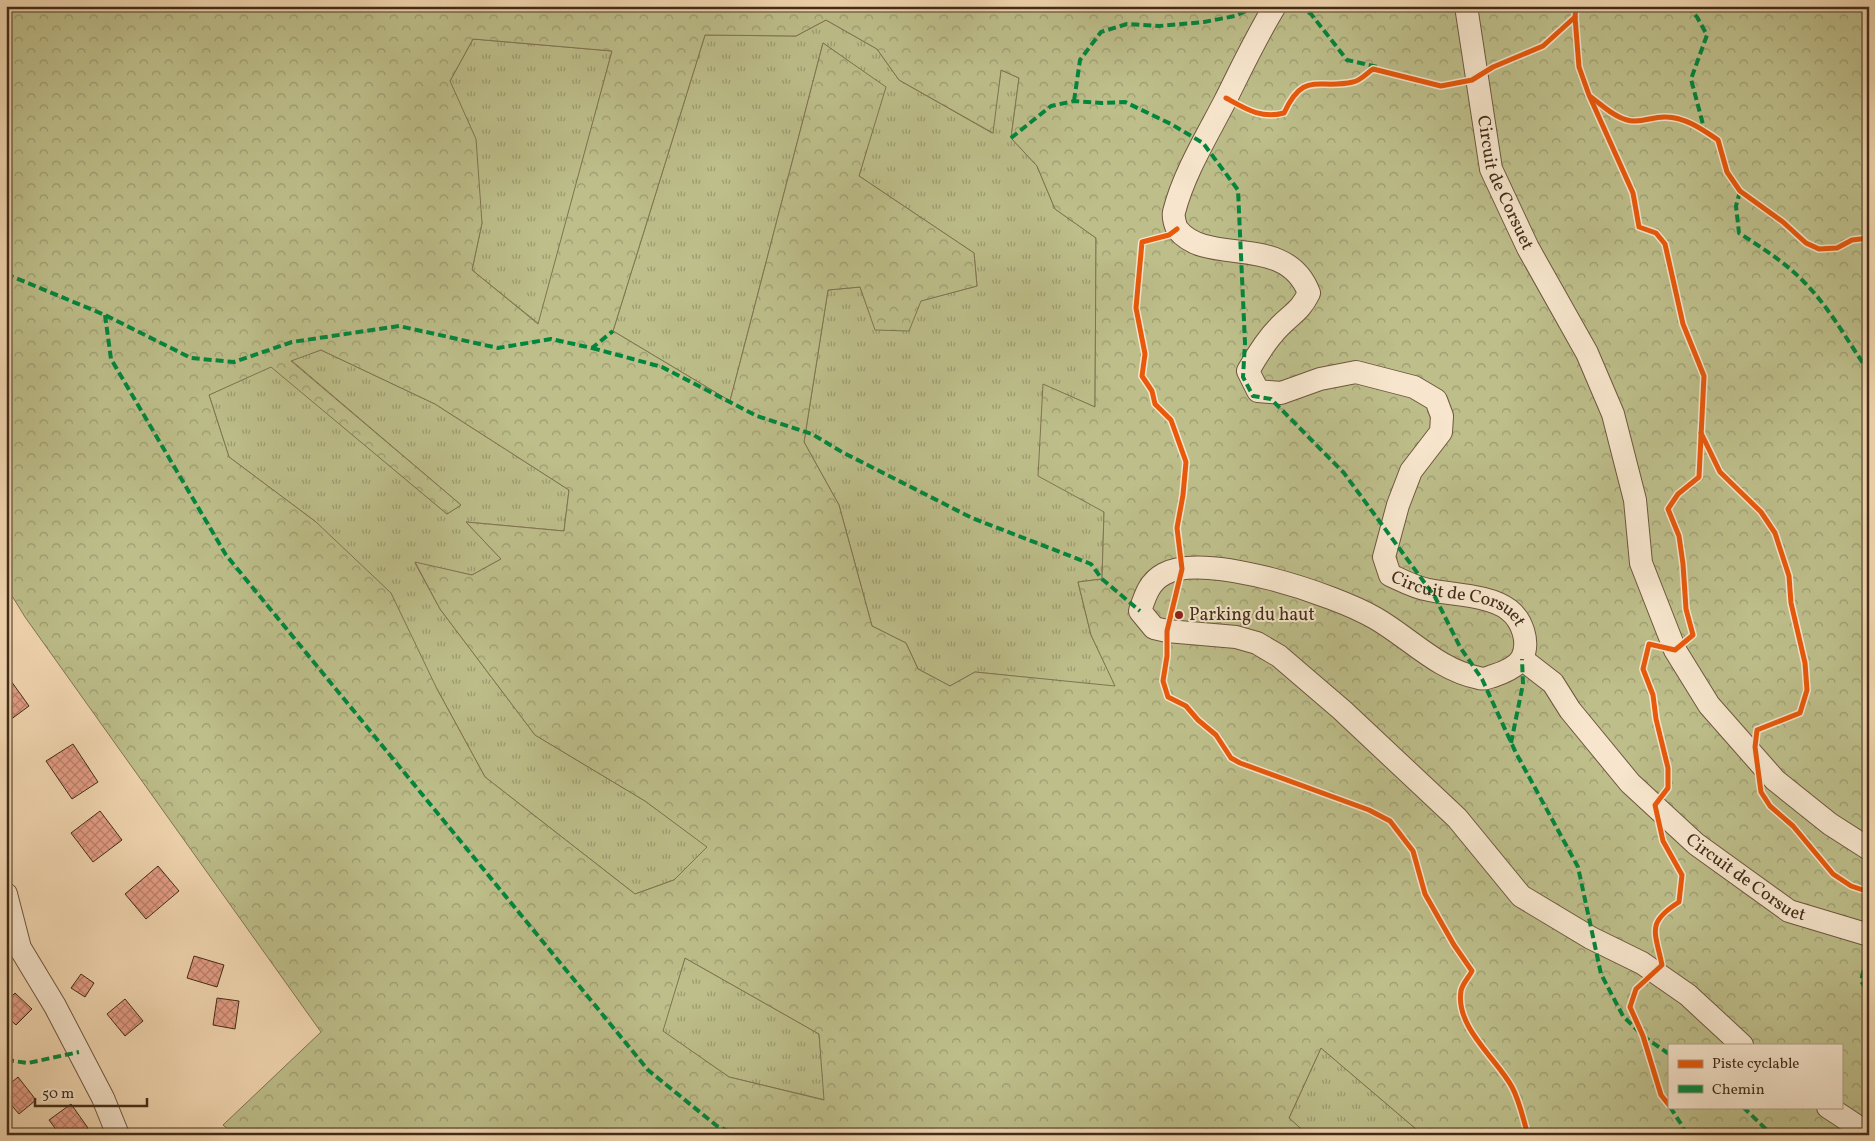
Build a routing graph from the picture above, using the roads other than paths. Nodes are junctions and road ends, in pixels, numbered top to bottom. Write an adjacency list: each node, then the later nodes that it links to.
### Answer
1 (1275, 6): 3 (street, Circuit de Corsuet)
2 (1466, 6): 4 (street, Circuit de Corsuet)
3 (1522, 659): 6 (street, Circuit de Corsuet); 7 (street, Circuit de Corsuet)
4 (1869, 849)
5 (6, 894): 10 (street)
6 (1869, 935)
7 (1741, 1044)
8 (1830, 1108): 9 (street)
9 (1869, 1134)
10 (118, 1135)

